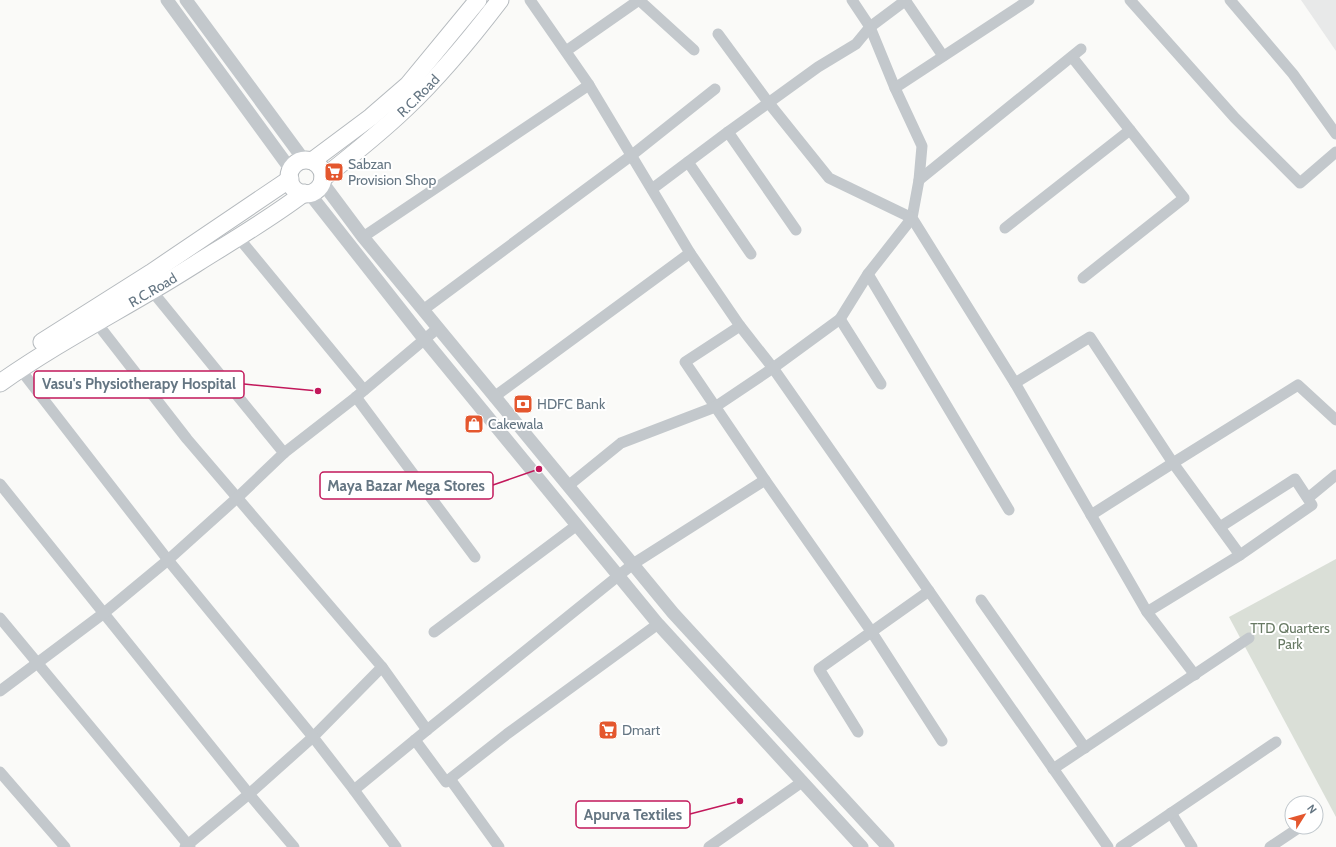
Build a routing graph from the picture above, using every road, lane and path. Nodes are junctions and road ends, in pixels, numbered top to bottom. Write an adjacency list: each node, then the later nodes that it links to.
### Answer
1 (167, 0): 29 (street)
2 (186, 0): 29 (street)
3 (478, 0): 29 (main road, R.C.Road)
4 (500, 0): 30 (main road, R.C.Road)
5 (530, 0): 16 (street)
6 (639, 0): 15 (street); 16 (street)
7 (852, 0): 12 (street)
8 (905, 0): 12 (street); 17 (street)
9 (1029, 0): 17 (street)
10 (1130, 0): 26 (street)
11 (1230, 0): 25 (street)
12 (870, 27): 20 (street); 22 (street)
13 (718, 34): 22 (street)
14 (1081, 49): 18 (street)
15 (694, 50)
16 (566, 51): 19 (street)
17 (943, 56): 20 (street)
18 (1072, 56): 23 (street); 31 (street)
19 (590, 85): 27 (street); 38 (street)
20 (896, 88): 31 (street)
21 (715, 89): 27 (street)
22 (768, 102): 24 (street); 34 (street)
23 (1130, 130): 35 (street); 42 (street)
24 (728, 132): 28 (street); 36 (street)
25 (1336, 134)
26 (1336, 152)
27 (632, 155): 32 (street); 44 (street)
28 (688, 162): 32 (street); 40 (street)
29 (299, 167): 30 (main road); 33 (main road); 51 (main road, R.C.Road)
30 (322, 180): 33 (main road); 38 (street)
31 (919, 180): 34 (street)
32 (652, 189): 39 (street)
33 (307, 193): 37 (main road, R.C.Road); 49 (street)
34 (912, 218): 41 (street); 54 (street)
35 (1005, 228)
36 (796, 230)
37 (238, 237): 43 (main road, R.C.Road); 56 (street)
38 (363, 237): 44 (street)
39 (690, 253): 47 (street); 57 (street)
40 (751, 254)
41 (868, 274): 45 (street); 68 (street)
42 (1083, 278)
43 (152, 291): 46 (main road, R.C.Road); 60 (street)
44 (423, 310): 48 (street)
45 (840, 320): 50 (street); 55 (street)
46 (96, 322): 52 (main road, R.C.Road); 66 (street)
47 (740, 326): 50 (street); 58 (street)
48 (438, 328): 49 (street); 57 (street)
49 (424, 339): 56 (street); 70 (street)
50 (773, 368): 58 (street); 77 (street)
51 (0, 369)
52 (20, 369): 53 (main road, R.C.Road); 74 (street)
53 (0, 383)
54 (1015, 383): 61 (street); 69 (street)
55 (881, 384)
56 (360, 393): 60 (street); 73 (street)
57 (494, 397): 65 (street)
58 (715, 407): 63 (street); 65 (street)
59 (1336, 420): 61 (street)
60 (284, 453): 66 (street)
61 (1174, 463): 69 (street); 71 (street)
62 (1336, 475): 67 (street)
63 (765, 480): 75 (street); 83 (street)
64 (0, 484): 80 (street)
65 (568, 486): 75 (street)
66 (238, 497): 74 (street); 87 (street)
67 (1308, 498): 71 (street); 72 (street)
68 (1009, 510)
69 (1092, 515): 79 (street)
70 (577, 525): 76 (street); 84 (street)
71 (1220, 527): 72 (street)
72 (1240, 555): 79 (street)
73 (475, 557)
74 (168, 560): 80 (street); 92 (street)
75 (633, 564): 76 (street); 112 (street)
76 (619, 575): 82 (street); 90 (street)
77 (928, 591): 83 (street); 97 (street)
78 (981, 600): 96 (street)
79 (1147, 612): 88 (street)
80 (104, 613): 86 (street); 102 (street)
81 (0, 618): 86 (street)
82 (658, 624): 99 (street); 100 (street)
83 (871, 631): 91 (street); 94 (street)
84 (434, 632)
85 (1249, 638): 88 (street)
86 (37, 662): 89 (street); 105 (street)
87 (382, 667): 90 (street); 92 (street)
88 (1195, 675): 96 (street)
89 (0, 691)
90 (427, 730): 93 (street)
91 (858, 732)
92 (312, 737): 101 (street); 102 (street)
93 (415, 740): 99 (street); 101 (street)
94 (942, 741)
95 (1276, 742): 103 (street)
96 (1085, 748): 97 (street)
97 (1054, 769): 113 (street)
98 (0, 772): 106 (street)
99 (450, 779): 109 (street)
100 (802, 782): 110 (street); 111 (street)
101 (354, 790): 108 (street)
102 (249, 794): 105 (street); 107 (street)
103 (1170, 813): 114 (street); 115 (street)
104 (1288, 835): 116 (street)
105 (188, 846)
106 (65, 847)
107 (294, 847)
108 (396, 847)
109 (499, 847)
110 (709, 847)
111 (862, 847)
112 (888, 847)
113 (1108, 847)
114 (1121, 847)
115 (1192, 847)
116 (1270, 847)

